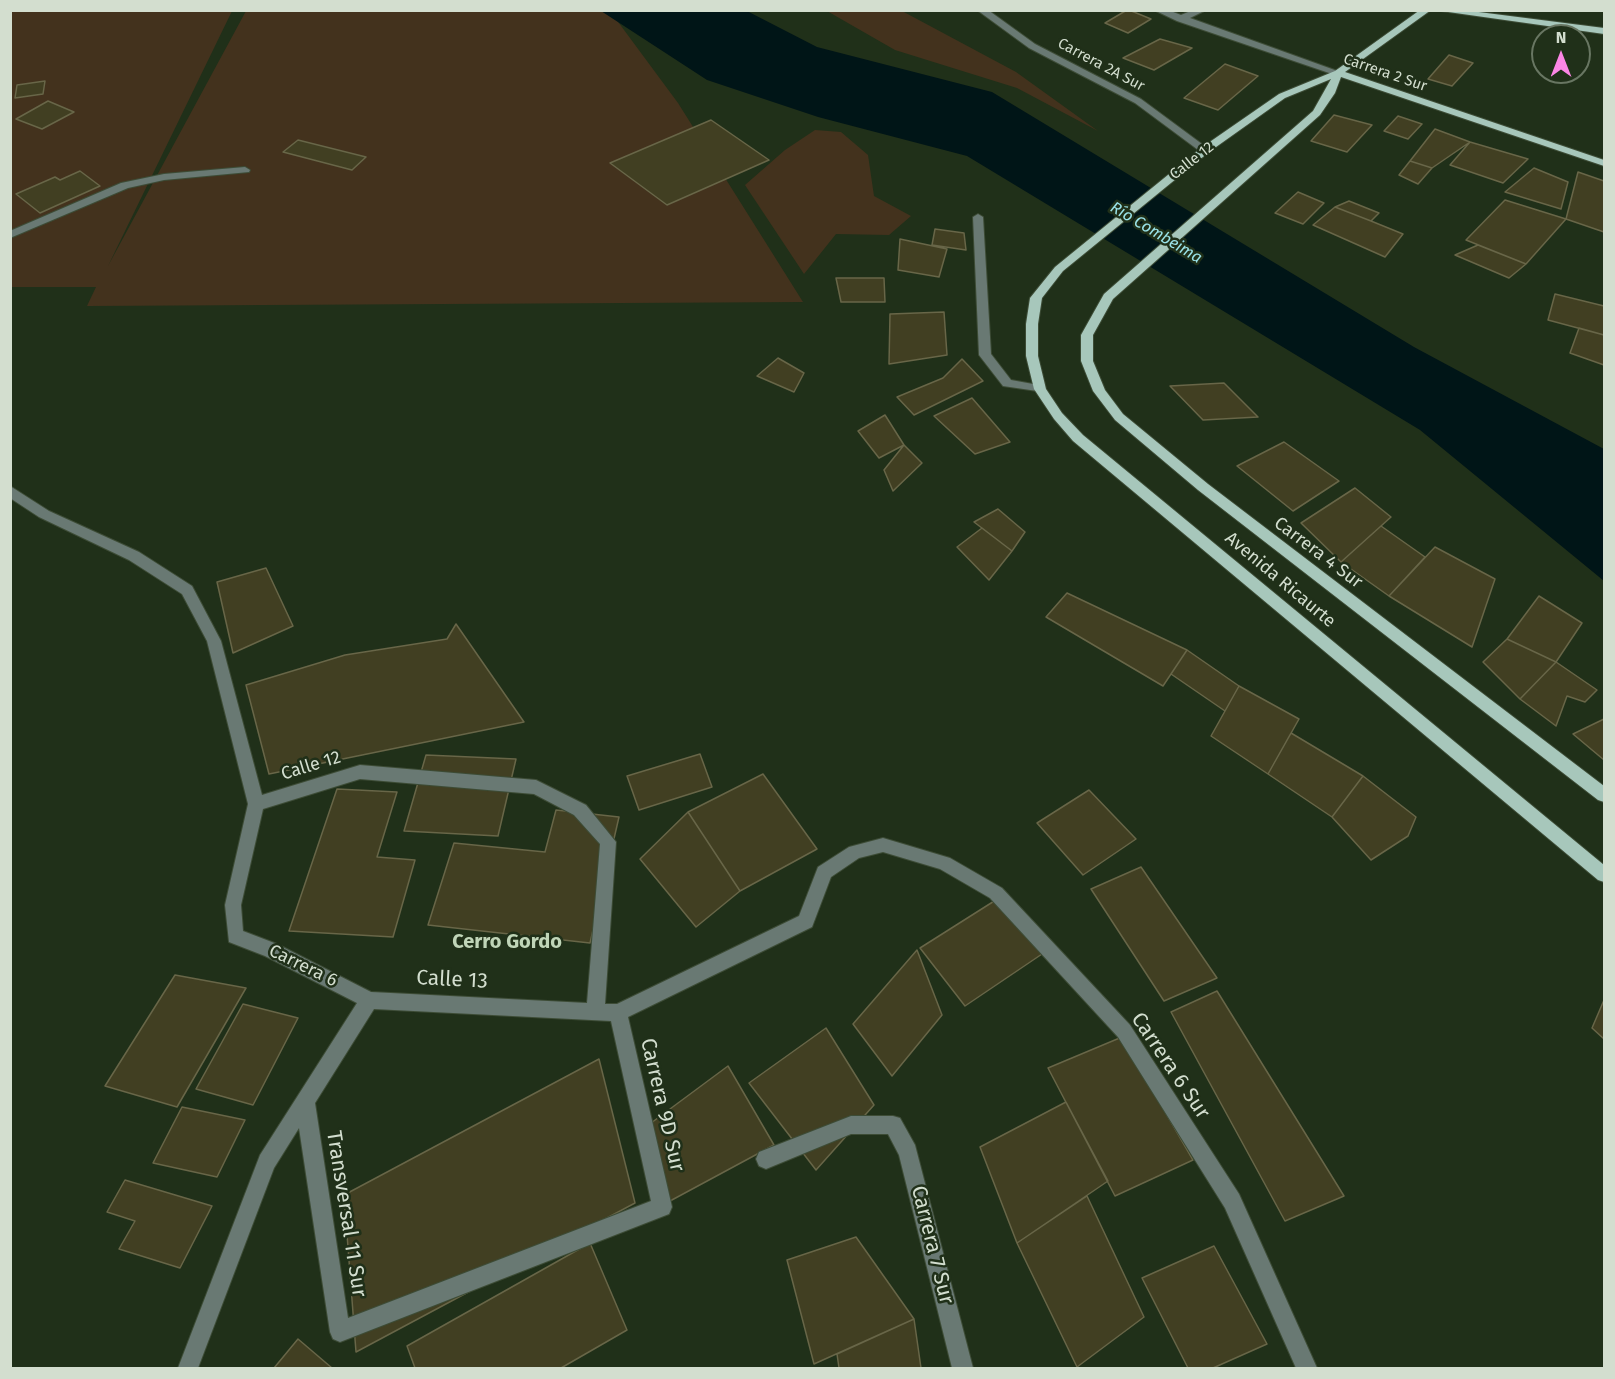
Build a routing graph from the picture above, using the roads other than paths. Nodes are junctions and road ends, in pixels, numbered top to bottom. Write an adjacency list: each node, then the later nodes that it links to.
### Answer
1 (981, 10): 9 (street, Carrera 2A Sur)
2 (1158, 10): 6 (street, Carrera 2 Sur)
3 (1202, 10): 6 (street)
4 (1427, 10): 8 (main road, Calle 12)
5 (1438, 10): 7 (main road)
6 (1180, 19): 8 (street, Carrera 2 Sur)
7 (1605, 31)
8 (1338, 73): 9 (main road, Calle 12); 10 (main road, Carrera 2 Sur); 15 (main road, Calle 12)
9 (1201, 153): 14 (main road, Calle 12)
10 (1605, 163)
11 (246, 170): 13 (street)
12 (978, 217): 16 (street)
13 (10, 235)
14 (1059, 269): 16 (main road, Avenida Ricaurte)
15 (1108, 297): 18 (main road, Carrera 4 Sur)
16 (1040, 389): 21 (main road, Avenida Ricaurte)
17 (10, 491): 19 (street)
18 (1605, 795)
19 (256, 804): 22 (street, Carrera 6); 23 (street, Calle 12)
20 (883, 845): 24 (street, Calle 13); 30 (street, Carrera 6 Sur)
21 (1605, 875)
22 (369, 1000): 23 (street, Calle 13); 25 (street)
23 (595, 1012): 24 (street, Calle 13)
24 (618, 1013): 27 (street, Carrera 9D Sur)
25 (305, 1102): 27 (street, Transversal 11 Sur); 28 (street)
26 (766, 1159): 29 (street, Carrera 7 Sur)
27 (340, 1332)
28 (188, 1368)
29 (963, 1368)
30 (1307, 1368)

